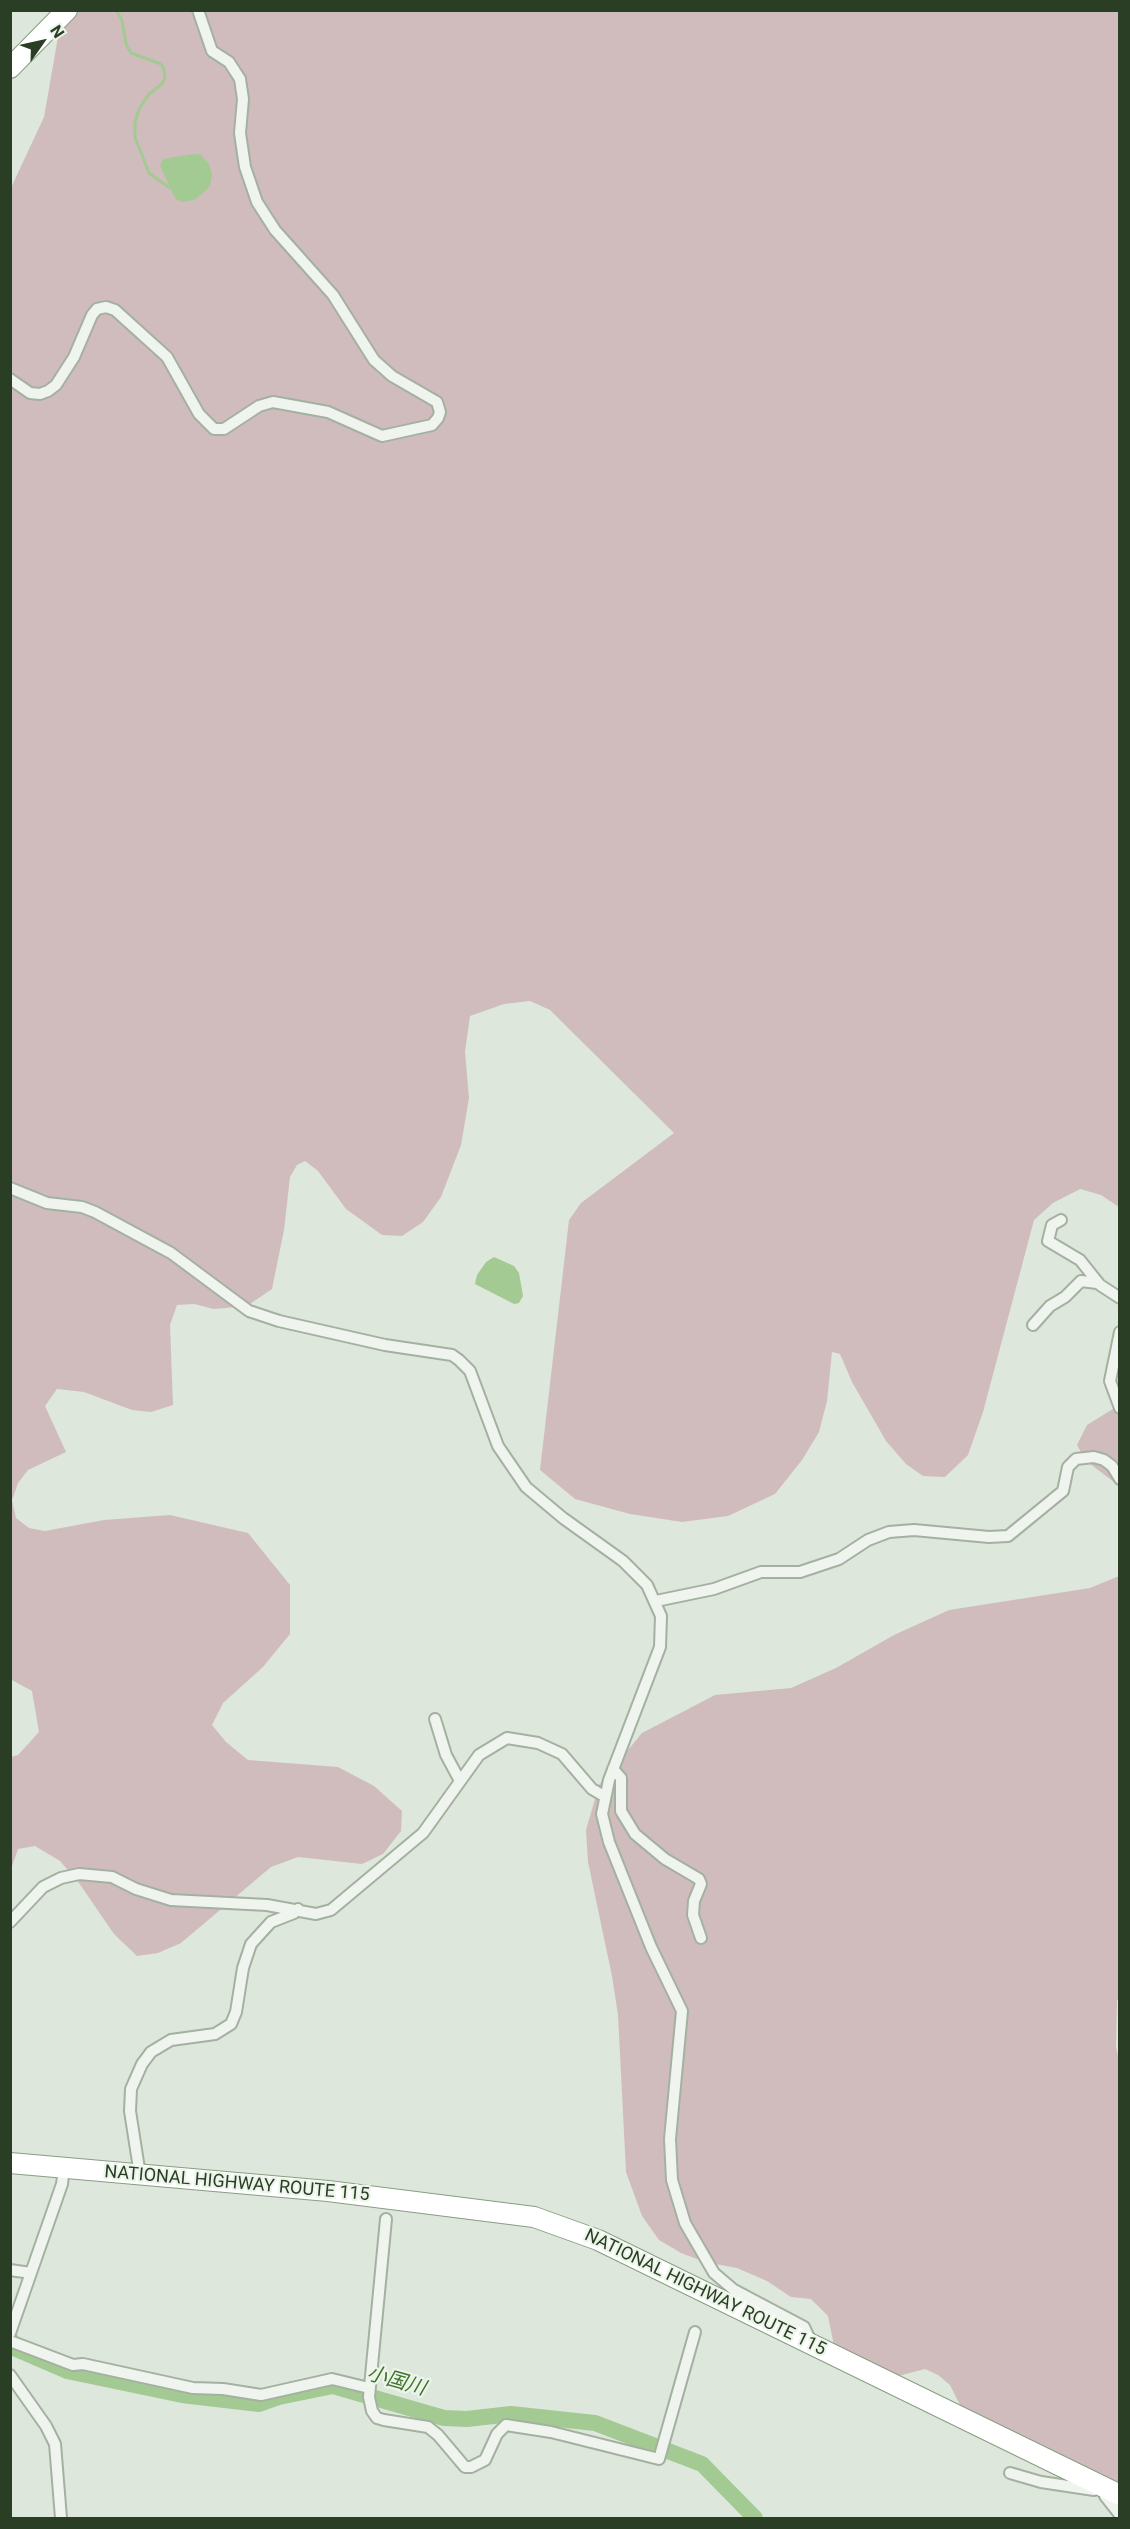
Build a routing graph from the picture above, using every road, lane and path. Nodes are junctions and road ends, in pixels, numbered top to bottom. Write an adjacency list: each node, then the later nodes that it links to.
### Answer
1 (67, 10): 3 (highway)
2 (198, 10): 4 (street)
3 (15, 63)
4 (10, 379)
5 (10, 1188): 13 (street)
6 (1060, 1220): 7 (street)
7 (1097, 1283): 8 (street); 9 (street)
8 (1119, 1298)
9 (1033, 1325)
10 (1119, 1332): 11 (street)
11 (1119, 1408)
12 (1119, 1479): 13 (street)
13 (656, 1601): 15 (street)
14 (435, 1719): 16 (street)
15 (613, 1769): 17 (street); 20 (street)
16 (460, 1781): 17 (street); 18 (street)
17 (604, 1796): 30 (street)
18 (298, 1909): 19 (street); 23 (street)
19 (10, 1922)
20 (701, 1938)
21 (10, 2163): 22 (highway, NATIONAL HIGHWAY ROUTE 115)
22 (64, 2168): 23 (highway, NATIONAL HIGHWAY ROUTE 115); 26 (street)
23 (140, 2175): 30 (highway, NATIONAL HIGHWAY ROUTE 115)
24 (386, 2219): 32 (street)
25 (10, 2270): 26 (street)
26 (31, 2274): 28 (street)
27 (695, 2332): 32 (street)
28 (10, 2333)
29 (10, 2341): 32 (street)
30 (812, 2344): 34 (highway, NATIONAL HIGHWAY ROUTE 115)
31 (10, 2375): 36 (street)
32 (369, 2388)
33 (1010, 2473): 34 (street)
34 (1109, 2490): 35 (street)
35 (1119, 2515)
36 (61, 2518)

